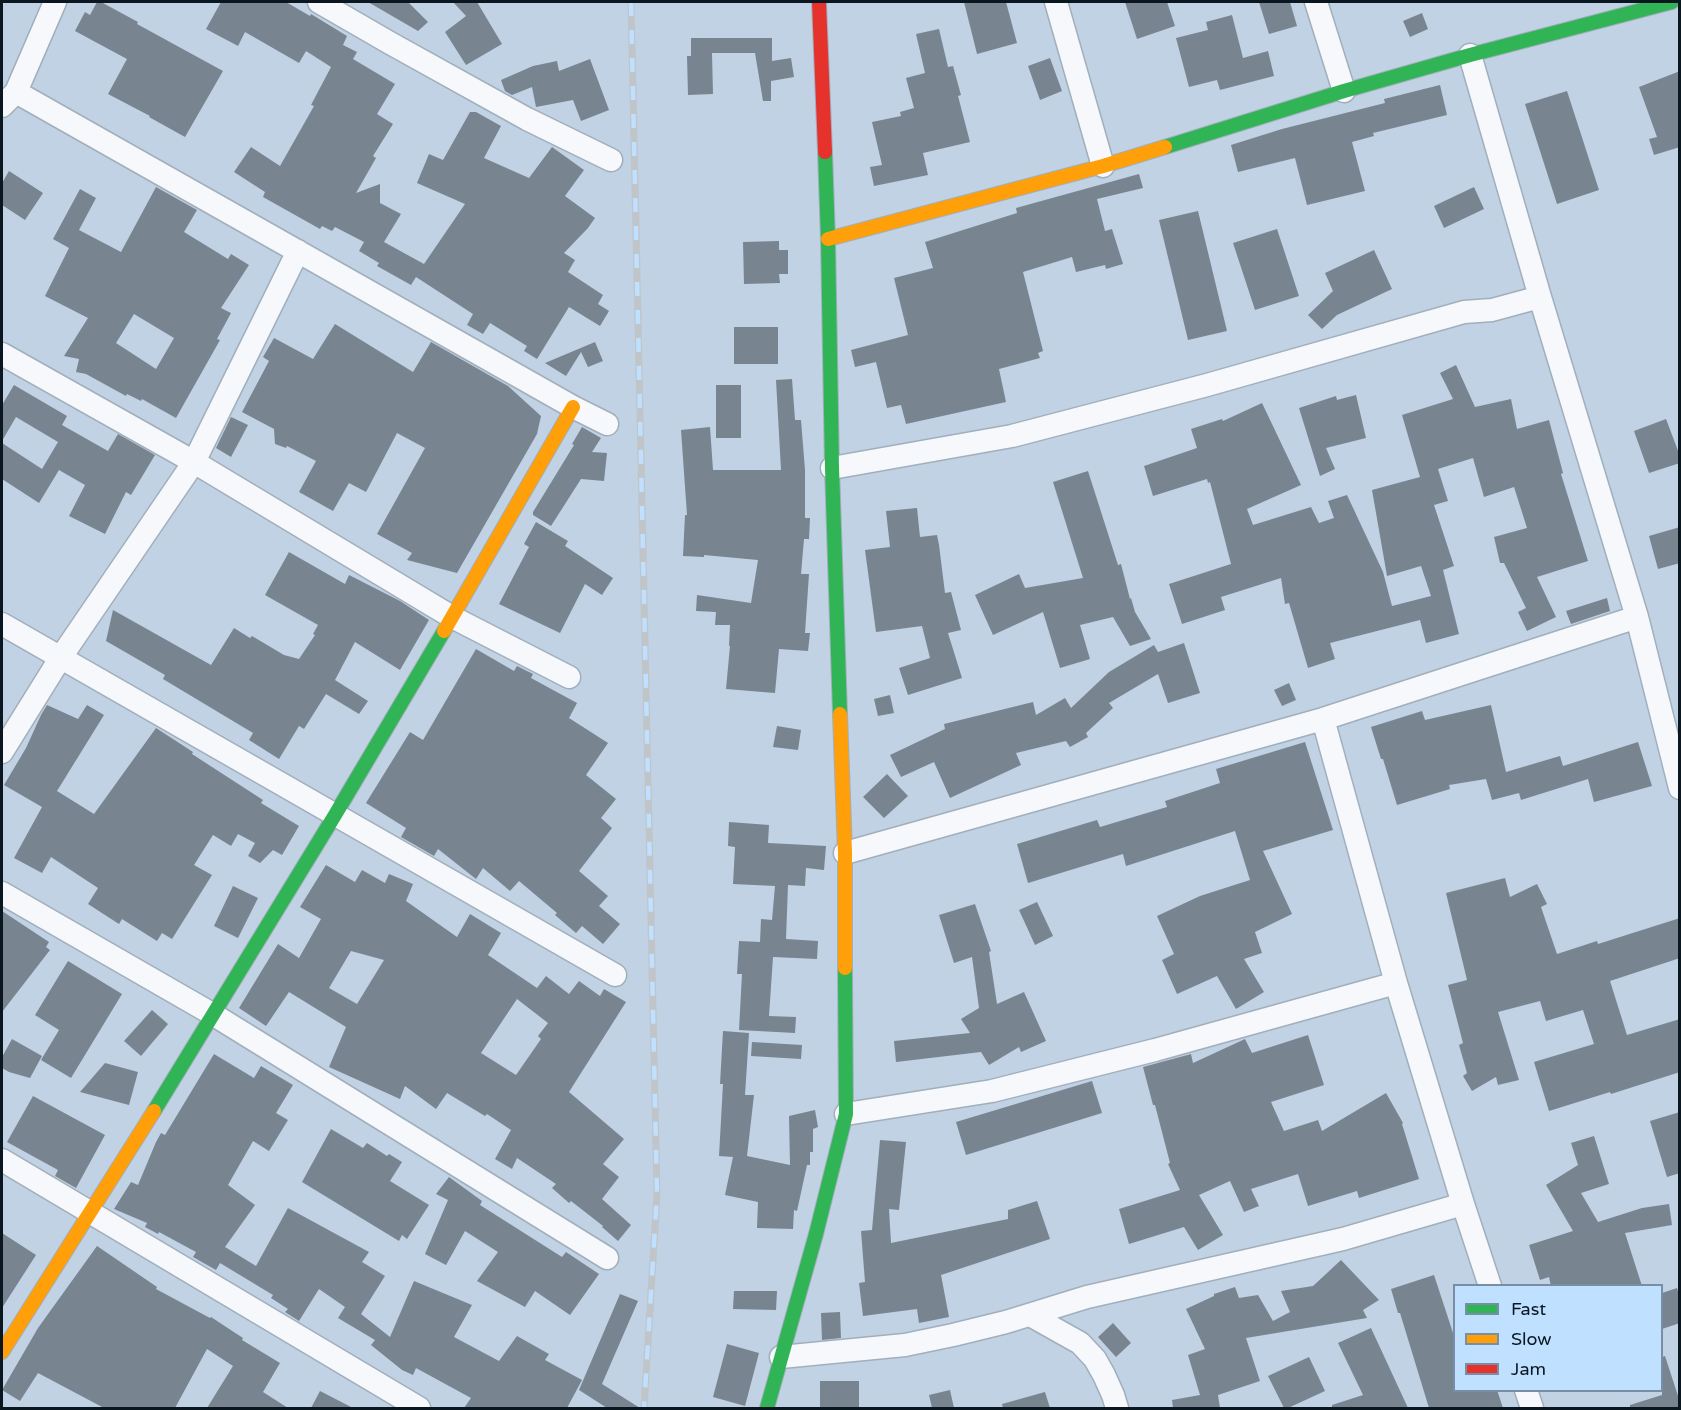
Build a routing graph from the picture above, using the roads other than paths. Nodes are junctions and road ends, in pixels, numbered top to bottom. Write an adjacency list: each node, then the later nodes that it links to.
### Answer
1 (55, 2): 9 (street)
2 (319, 2): 10 (street)
3 (819, 2): 12 (street)
4 (1056, 2): 11 (street)
5 (1316, 2): 8 (street)
6 (1672, 2): 7 (street)
7 (1470, 54): 8 (street); 14 (street)
8 (1344, 92): 11 (street)
9 (9, 99): 13 (street)
10 (611, 160)
11 (1103, 166): 12 (street)
12 (828, 240): 19 (street)
13 (298, 251): 16 (street); 18 (street)
14 (1540, 297): 19 (street); 21 (street)
15 (2, 354): 18 (street)
16 (573, 407): 17 (street); 20 (street)
17 (607, 424)
18 (194, 462): 20 (street); 23 (street)
19 (832, 468): 29 (street)
20 (452, 617): 24 (street); 28 (street)
21 (1637, 617): 25 (street); 27 (street)
22 (2, 624): 23 (street)
23 (61, 657): 26 (street); 28 (street)
24 (569, 677)
25 (1323, 719): 29 (street); 32 (street)
26 (2, 752)
27 (1680, 788)
28 (335, 815): 31 (street); 33 (street)
29 (845, 853): 34 (street)
30 (2, 893): 33 (street)
31 (615, 975)
32 (1396, 983): 34 (street); 36 (street)
33 (214, 1014): 37 (street); 38 (street)
34 (846, 1114): 42 (street)
35 (2, 1160): 37 (street)
36 (1462, 1204): 39 (street); 40 (street)
37 (90, 1214): 41 (street); 44 (street)
38 (608, 1258)
39 (1489, 1284)
40 (1030, 1315): 42 (street); 46 (street)
41 (2, 1352)
42 (781, 1358): 45 (street)
43 (1527, 1392): 47 (street)
44 (419, 1408)
45 (767, 1408)
46 (1117, 1408)
47 (1532, 1408)

